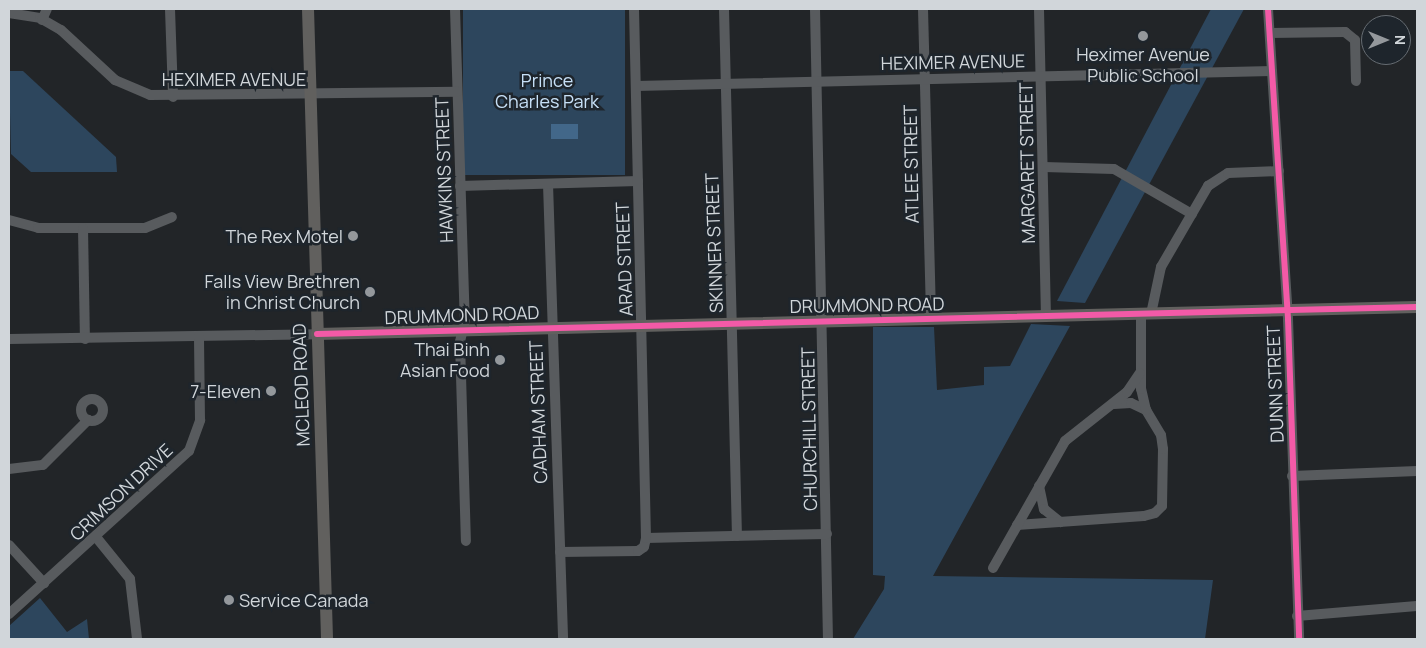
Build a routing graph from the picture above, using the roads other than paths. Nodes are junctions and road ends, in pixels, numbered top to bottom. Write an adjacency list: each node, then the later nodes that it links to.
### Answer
1 (47, 9): 12 (street)
2 (170, 9): 23 (street)
3 (308, 9): 22 (main road, MCLEOD ROAD)
4 (455, 9): 21 (street, HAWKINS STREET)
5 (634, 9): 20 (street, ARAD STREET)
6 (724, 9): 19 (street, SKINNER STREET)
7 (815, 9): 17 (street, CHURCHILL STREET)
8 (923, 9): 16 (street, ATLEE STREET)
9 (1039, 9): 15 (street, MARGARET STREET)
10 (1268, 9): 13 (street, DUNN STREET)
11 (9, 12): 12 (street, HEXIMER AVENUE)
12 (42, 20): 23 (street, HEXIMER AVENUE)
13 (1270, 33): 14 (street, DUNN STREET); 18 (street)
14 (1272, 71): 15 (street, HEXIMER AVENUE); 25 (street, DUNN STREET)
15 (1041, 76): 16 (street, HEXIMER AVENUE); 24 (street, MARGARET STREET)
16 (925, 78): 17 (street, HEXIMER AVENUE); 37 (street, ATLEE STREET)
17 (817, 81): 19 (street, HEXIMER AVENUE); 38 (street, CHURCHILL STREET)
18 (1356, 81)
19 (725, 82): 20 (street, HEXIMER AVENUE); 39 (street, SKINNER STREET)
20 (636, 86): 26 (street, ARAD STREET)
21 (457, 92): 22 (street, HEXIMER AVENUE); 28 (street, HAWKINS STREET)
22 (312, 96): 23 (street, HEXIMER AVENUE); 43 (main road, MCLEOD ROAD)
23 (173, 97)
24 (1044, 167): 29 (street); 36 (street, MARGARET STREET)
25 (1278, 171): 29 (street); 34 (street, DUNN STREET)
26 (638, 182): 27 (street); 40 (street, ARAD STREET)
27 (548, 184): 28 (street); 41 (street, CADHAM STREET)
28 (460, 186): 42 (street, HAWKINS STREET)
29 (1192, 214): 35 (street)
30 (172, 217): 32 (street)
31 (9, 220): 32 (street)
32 (83, 228): 46 (street)
33 (1417, 307): 34 (main road, DRUMMOND ROAD)
34 (1287, 311): 35 (main road, DRUMMOND ROAD); 53 (street, DUNN STREET)
35 (1146, 314): 36 (main road, DRUMMOND ROAD); 47 (street)
36 (1046, 316): 37 (main road, DRUMMOND ROAD)
37 (931, 319): 38 (main road, DRUMMOND ROAD)
38 (823, 322): 39 (main road, DRUMMOND ROAD); 57 (street, CHURCHILL STREET)
39 (732, 324): 40 (main road, DRUMMOND ROAD); 58 (street, SKINNER STREET)
40 (642, 325): 41 (main road, DRUMMOND ROAD); 60 (street, ARAD STREET)
41 (551, 327): 42 (main road, DRUMMOND ROAD); 63 (street, CADHAM STREET)
42 (463, 330): 43 (main road, DRUMMOND ROAD); 61 (street, HAWKINS STREET)
43 (317, 334): 44 (street, DRUMMOND ROAD); 70 (main road, MCLEOD ROAD)
44 (199, 336): 46 (street, DRUMMOND ROAD); 59 (street, CRIMSON DRIVE)
45 (9, 339): 46 (street, DRUMMOND ROAD)
46 (85, 339)
47 (1140, 372): 48 (street); 49 (street)
48 (1113, 404): 49 (street); 54 (street)
49 (1146, 410): 55 (street)
50 (88, 420): 51 (street)
51 (9, 469)
52 (1417, 471): 53 (street)
53 (1292, 476): 68 (street, DUNN STREET)
54 (1038, 486): 55 (street); 56 (street)
55 (1060, 522): 56 (street)
56 (1017, 525): 64 (street)
57 (828, 534): 58 (street); 72 (street, CHURCHILL STREET)
58 (737, 536): 60 (street)
59 (96, 537): 65 (street, CRIMSON DRIVE); 69 (street)
60 (646, 538): 63 (street)
61 (466, 541)
62 (9, 545): 65 (street)
63 (560, 552): 71 (street, CADHAM STREET)
64 (993, 568)
65 (44, 583): 67 (street, CRIMSON DRIVE)
66 (1417, 606): 68 (street)
67 (9, 614)
68 (1298, 616): 73 (street, DUNN STREET)
69 (137, 639)
70 (327, 639)
71 (563, 639)
72 (828, 639)
73 (1299, 639)

